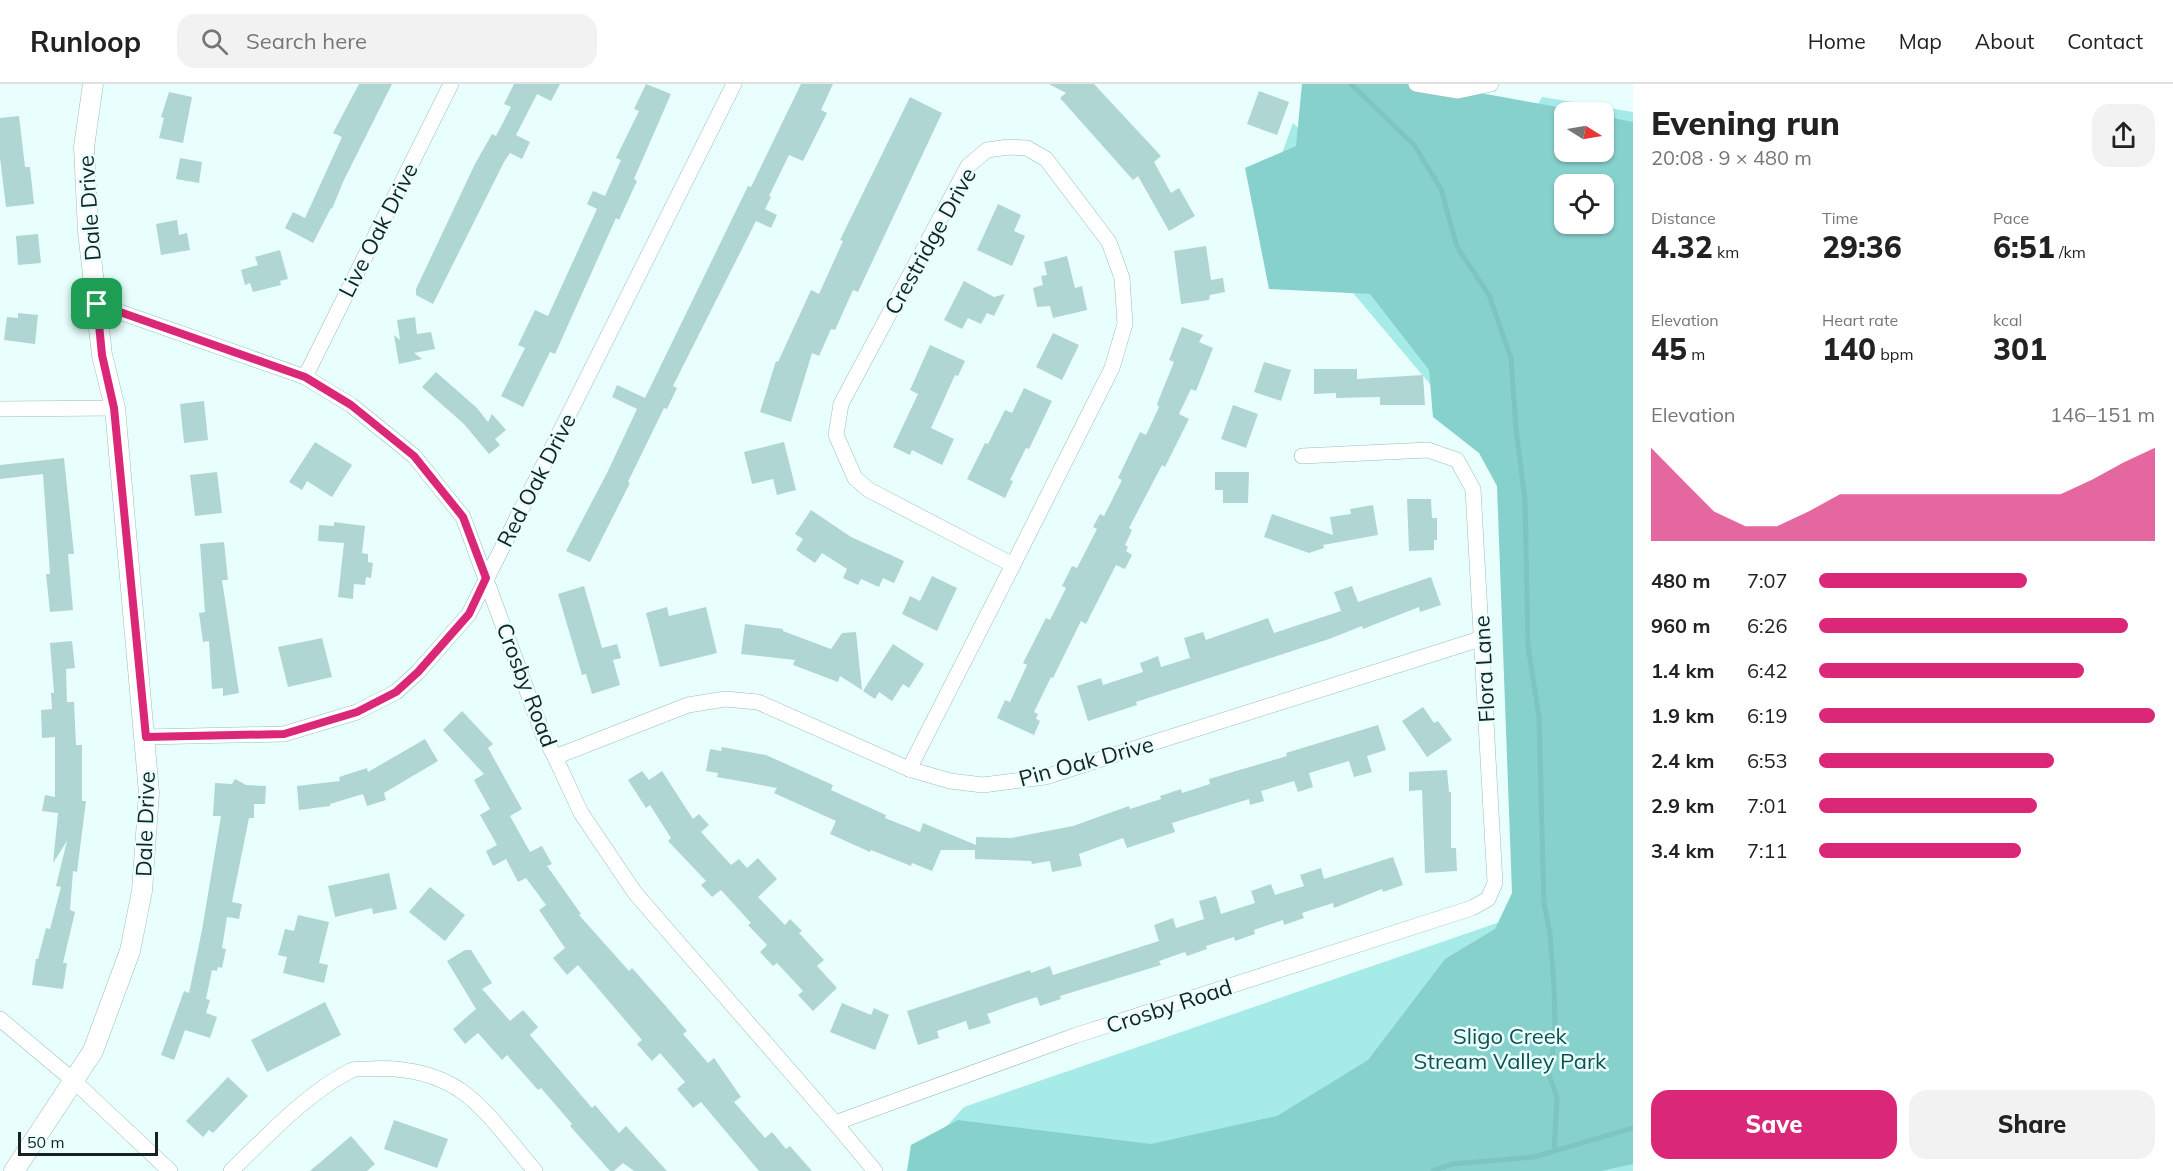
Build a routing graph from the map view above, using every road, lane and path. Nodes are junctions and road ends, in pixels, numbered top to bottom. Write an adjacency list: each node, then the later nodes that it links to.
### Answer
1 (93, 84): 6 (street, Dale Drive)
2 (451, 84): 7 (street, Live Oak Drive)
3 (734, 84): 12 (street, Red Oak Drive)
4 (1416, 84): 5 (street)
5 (1491, 84)
6 (97, 304): 7 (street, Crosby Road); 8 (street, Dale Drive)
7 (305, 377): 12 (street, Crosby Road)
8 (114, 408): 9 (street); 14 (street, Dale Drive)
9 (0, 409)
10 (1302, 456): 13 (street, Flora Lane)
11 (1013, 565): 11 (street, Crestridge Drive); 16 (street, Crestridge Drive)
12 (486, 578): 14 (street, Red Oak Drive); 15 (street, Crosby Road)
13 (1483, 638): 16 (street, Pin Oak Drive); 17 (street, Flora Lane)
14 (146, 737): 19 (street, Dale Drive)
15 (555, 757): 16 (street, Pin Oak Drive); 20 (street, Crosby Road)
16 (909, 769)
17 (1494, 883): 20 (street, Crosby Road)
18 (0, 1019): 19 (street)
19 (74, 1081): 21 (street, Dale Drive); 22 (street)
20 (835, 1123): 25 (street, Crosby Road)
21 (14, 1171)
22 (170, 1171)
23 (231, 1171): 24 (street)
24 (535, 1171)
25 (875, 1171)

